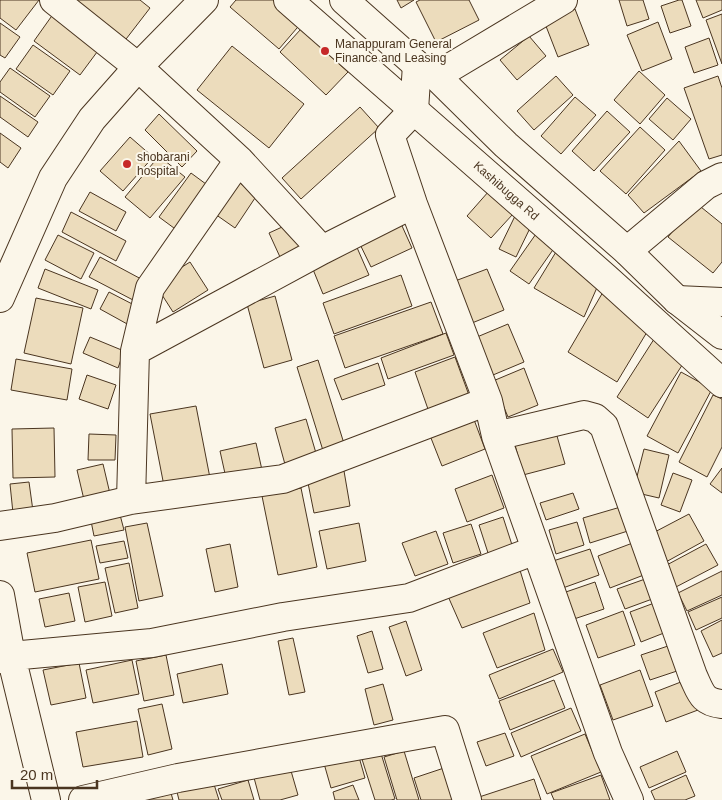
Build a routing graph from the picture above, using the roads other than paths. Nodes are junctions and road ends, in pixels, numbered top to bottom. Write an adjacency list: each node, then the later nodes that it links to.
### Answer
1 (54, 0): 6 (street)
2 (204, 0): 6 (street)
3 (288, 0): 8 (street, Kashibugga Rd)
4 (344, 0): 7 (street)
5 (563, 0): 7 (street)
6 (138, 67): 9 (street); 14 (street)
7 (427, 71): 8 (street); 13 (street)
8 (414, 110): 11 (street); 19 (street, Kashibugga Rd)
9 (239, 160): 12 (street); 18 (street)
10 (722, 177): 13 (street)
11 (413, 204): 12 (street); 20 (street)
12 (322, 250): 18 (street)
13 (627, 251): 15 (street)
14 (0, 298)
15 (677, 300): 16 (street); 17 (street)
16 (722, 302)
17 (722, 334)
18 (134, 351): 22 (street)
19 (722, 383)
20 (488, 401): 21 (street); 22 (street)
21 (496, 436): 24 (street); 27 (street)
22 (130, 500): 23 (street)
23 (0, 526)
24 (536, 550): 26 (street); 31 (street)
25 (0, 595): 26 (street)
26 (5, 658): 28 (street)
27 (722, 704)
28 (46, 800)
29 (84, 800): 30 (street)
30 (467, 800)
31 (629, 800)

